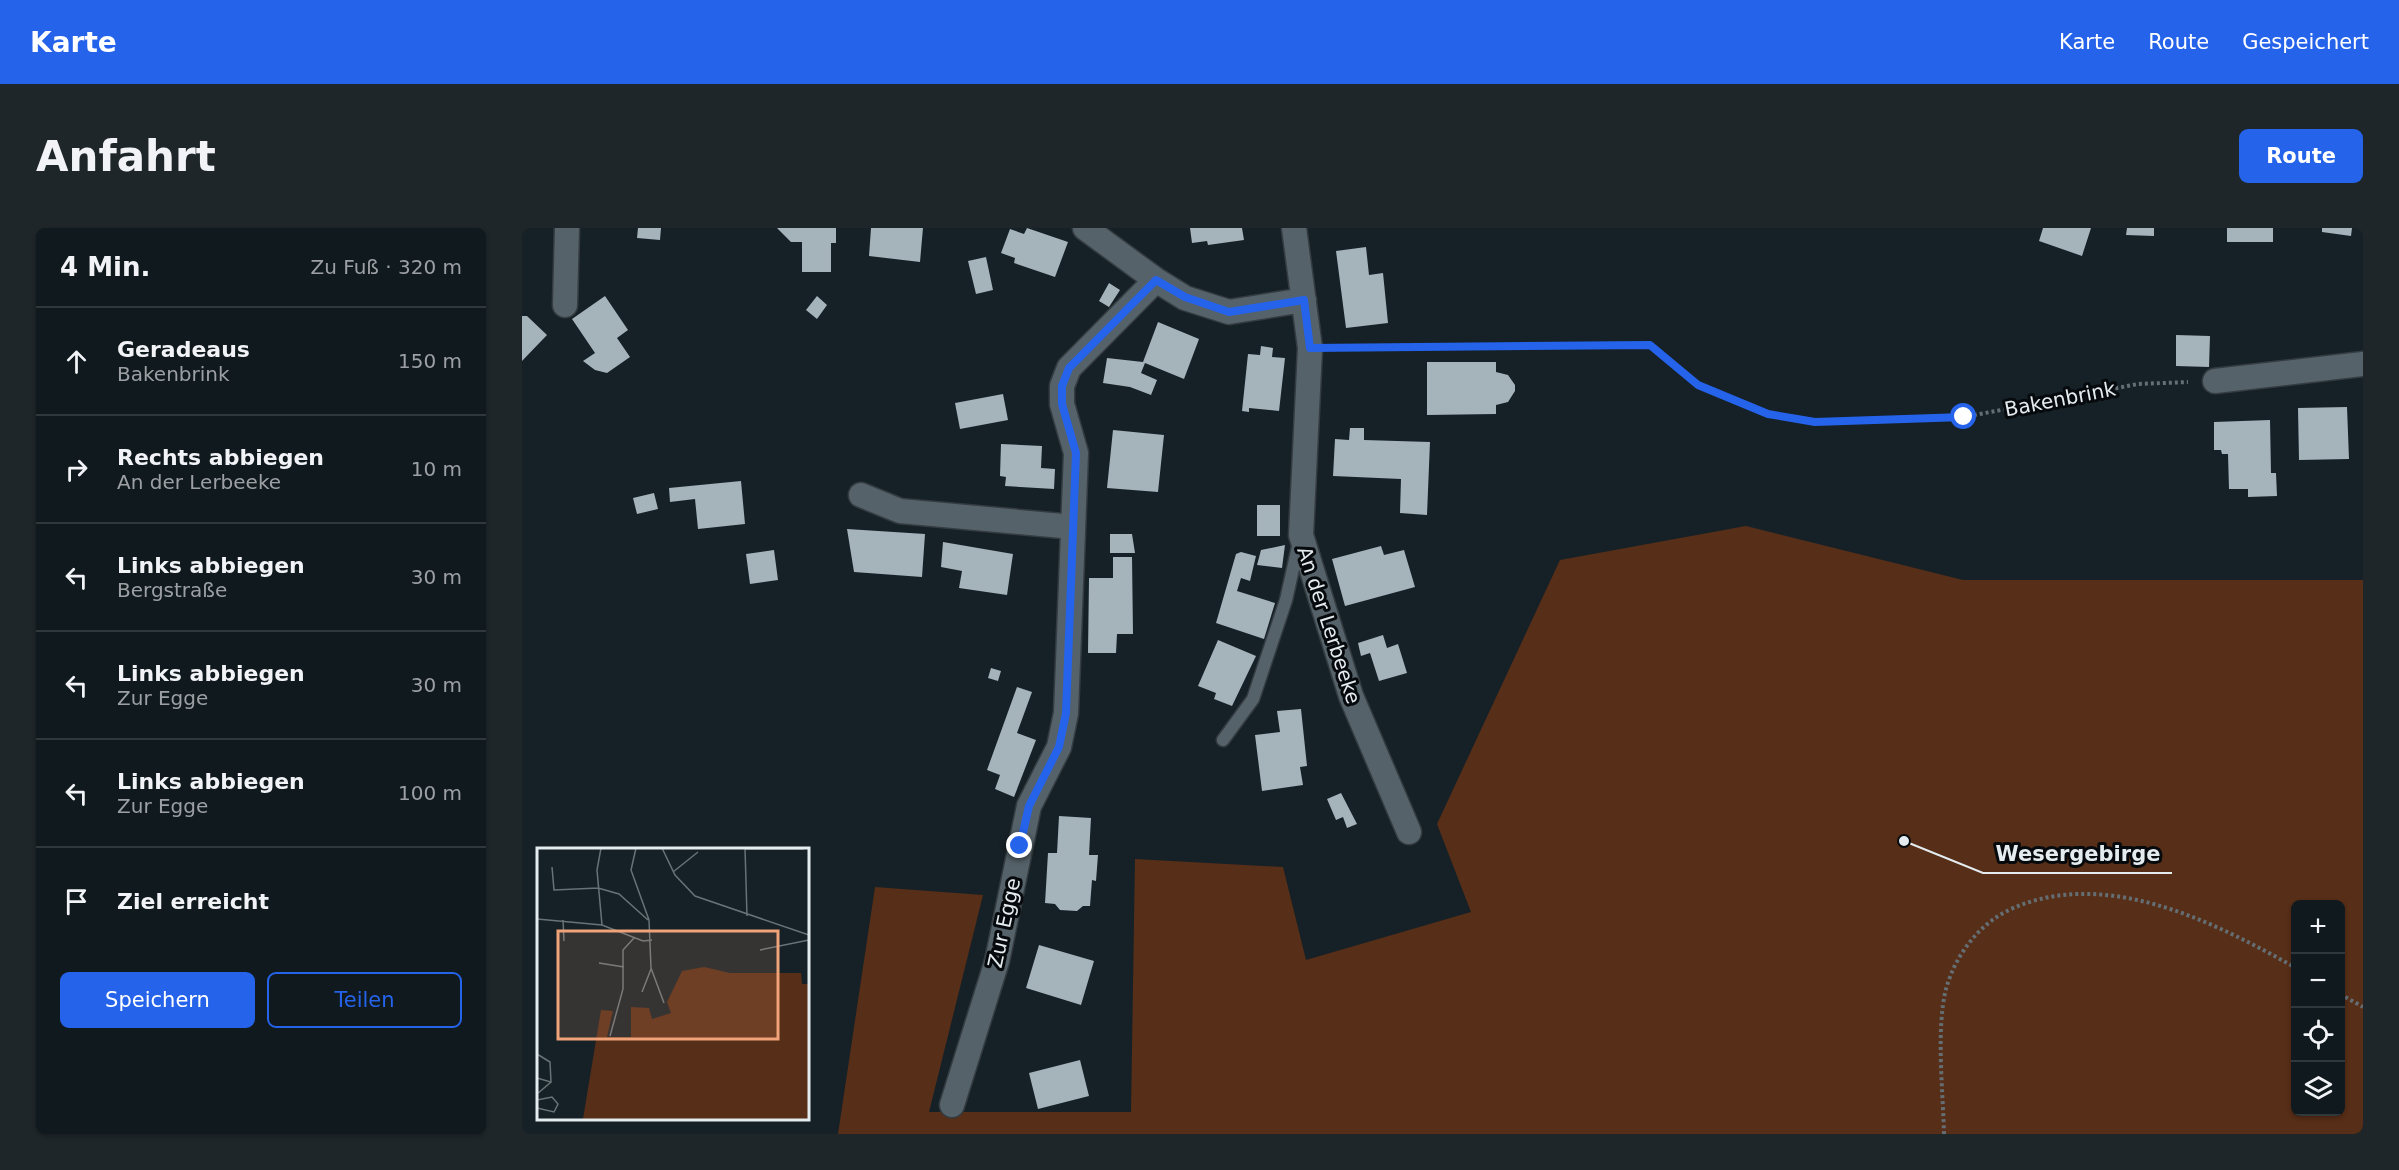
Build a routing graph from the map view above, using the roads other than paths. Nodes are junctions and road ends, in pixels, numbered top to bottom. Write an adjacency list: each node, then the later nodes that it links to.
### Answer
1 (567, 228): 6 (street)
2 (1085, 228): 4 (street)
3 (1294, 228): 5 (street, An der Lerbeeke)
4 (1156, 280): 5 (street); 10 (street, Zur Egge)
5 (1304, 300): 11 (street, An der Lerbeeke)
6 (565, 305)
7 (2363, 364): 8 (street)
8 (2215, 381)
9 (861, 495): 10 (street)
10 (1073, 527): 14 (street, Zur Egge)
11 (1301, 535): 12 (lane); 13 (street, An der Lerbeeke)
12 (1223, 740)
13 (1409, 832)
14 (952, 1105)

